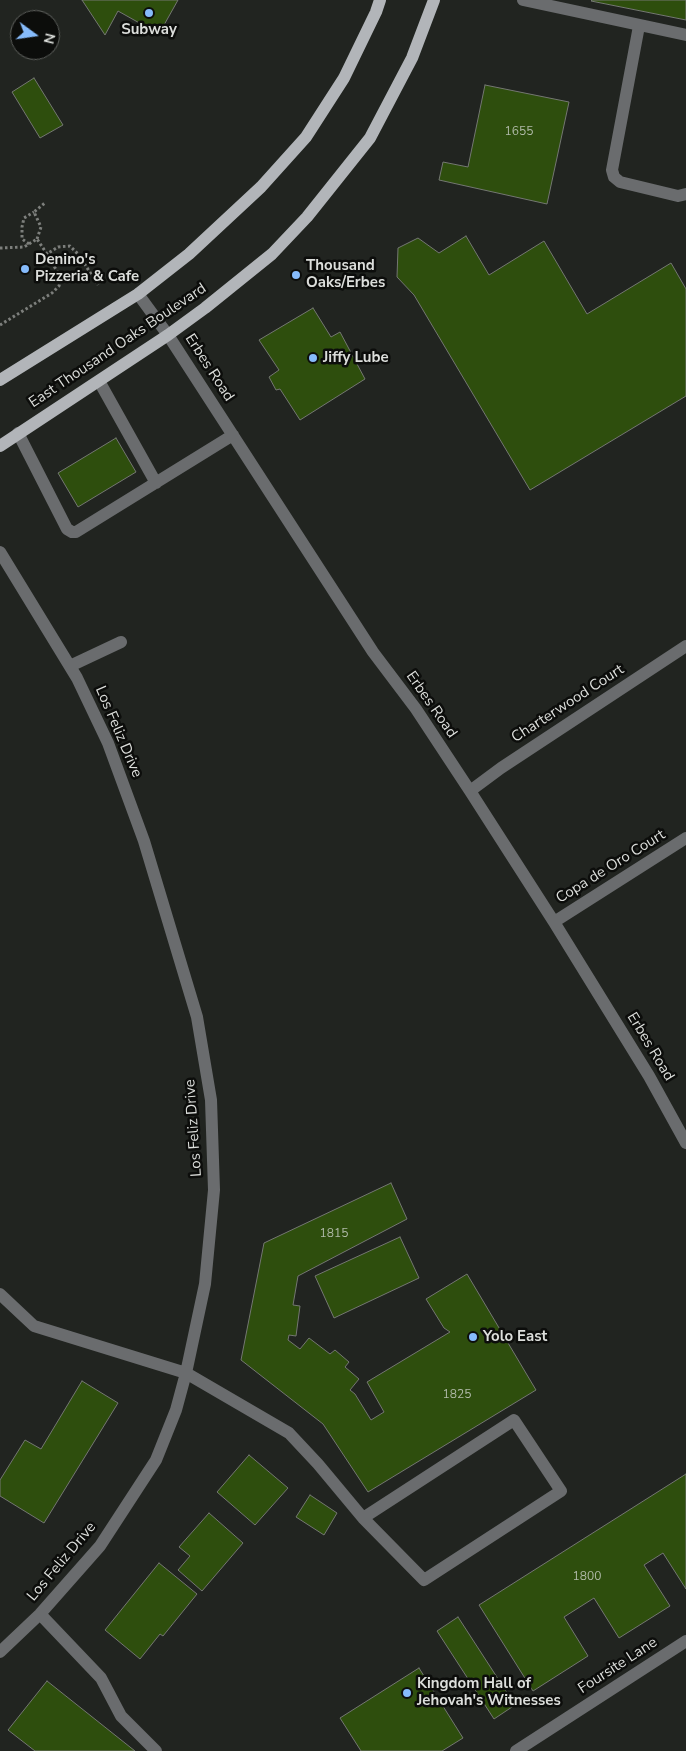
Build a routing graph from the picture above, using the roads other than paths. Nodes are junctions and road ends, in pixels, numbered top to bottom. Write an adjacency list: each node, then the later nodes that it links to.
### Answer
1 (380, 0): 7 (main road)
2 (434, 0): 8 (main road, East Thousand Oaks Boulevard)
3 (523, 0): 4 (street)
4 (639, 26): 5 (street); 6 (street)
5 (686, 36)
6 (686, 194)
7 (138, 294): 8 (street, Erbes Road); 9 (main road)
8 (168, 335): 10 (main road, East Thousand Oaks Boulevard); 12 (street, Erbes Road)
9 (0, 380)
10 (99, 381): 11 (main road, East Thousand Oaks Boulevard); 14 (street)
11 (18, 433): 13 (main road, East Thousand Oaks Boulevard); 14 (street)
12 (233, 435): 14 (street); 19 (street, Erbes Road)
13 (0, 446)
14 (156, 483)
15 (0, 552): 18 (street, Los Feliz Drive)
16 (121, 642): 18 (street)
17 (686, 646): 19 (street, Charterwood Court)
18 (70, 666): 24 (street, Los Feliz Drive)
19 (470, 791): 21 (street, Erbes Road)
20 (686, 838): 21 (street, Copa de Oro Court)
21 (554, 922): 22 (street, Erbes Road)
22 (686, 1143)
23 (0, 1294): 24 (street)
24 (186, 1372): 25 (street); 26 (street, Los Feliz Drive)
25 (363, 1518): 25 (street)
26 (40, 1614): 28 (street, Los Feliz Drive); 29 (street)
27 (686, 1641): 30 (street, Foursite Lane)
28 (0, 1652)
29 (156, 1751)
30 (516, 1751)

